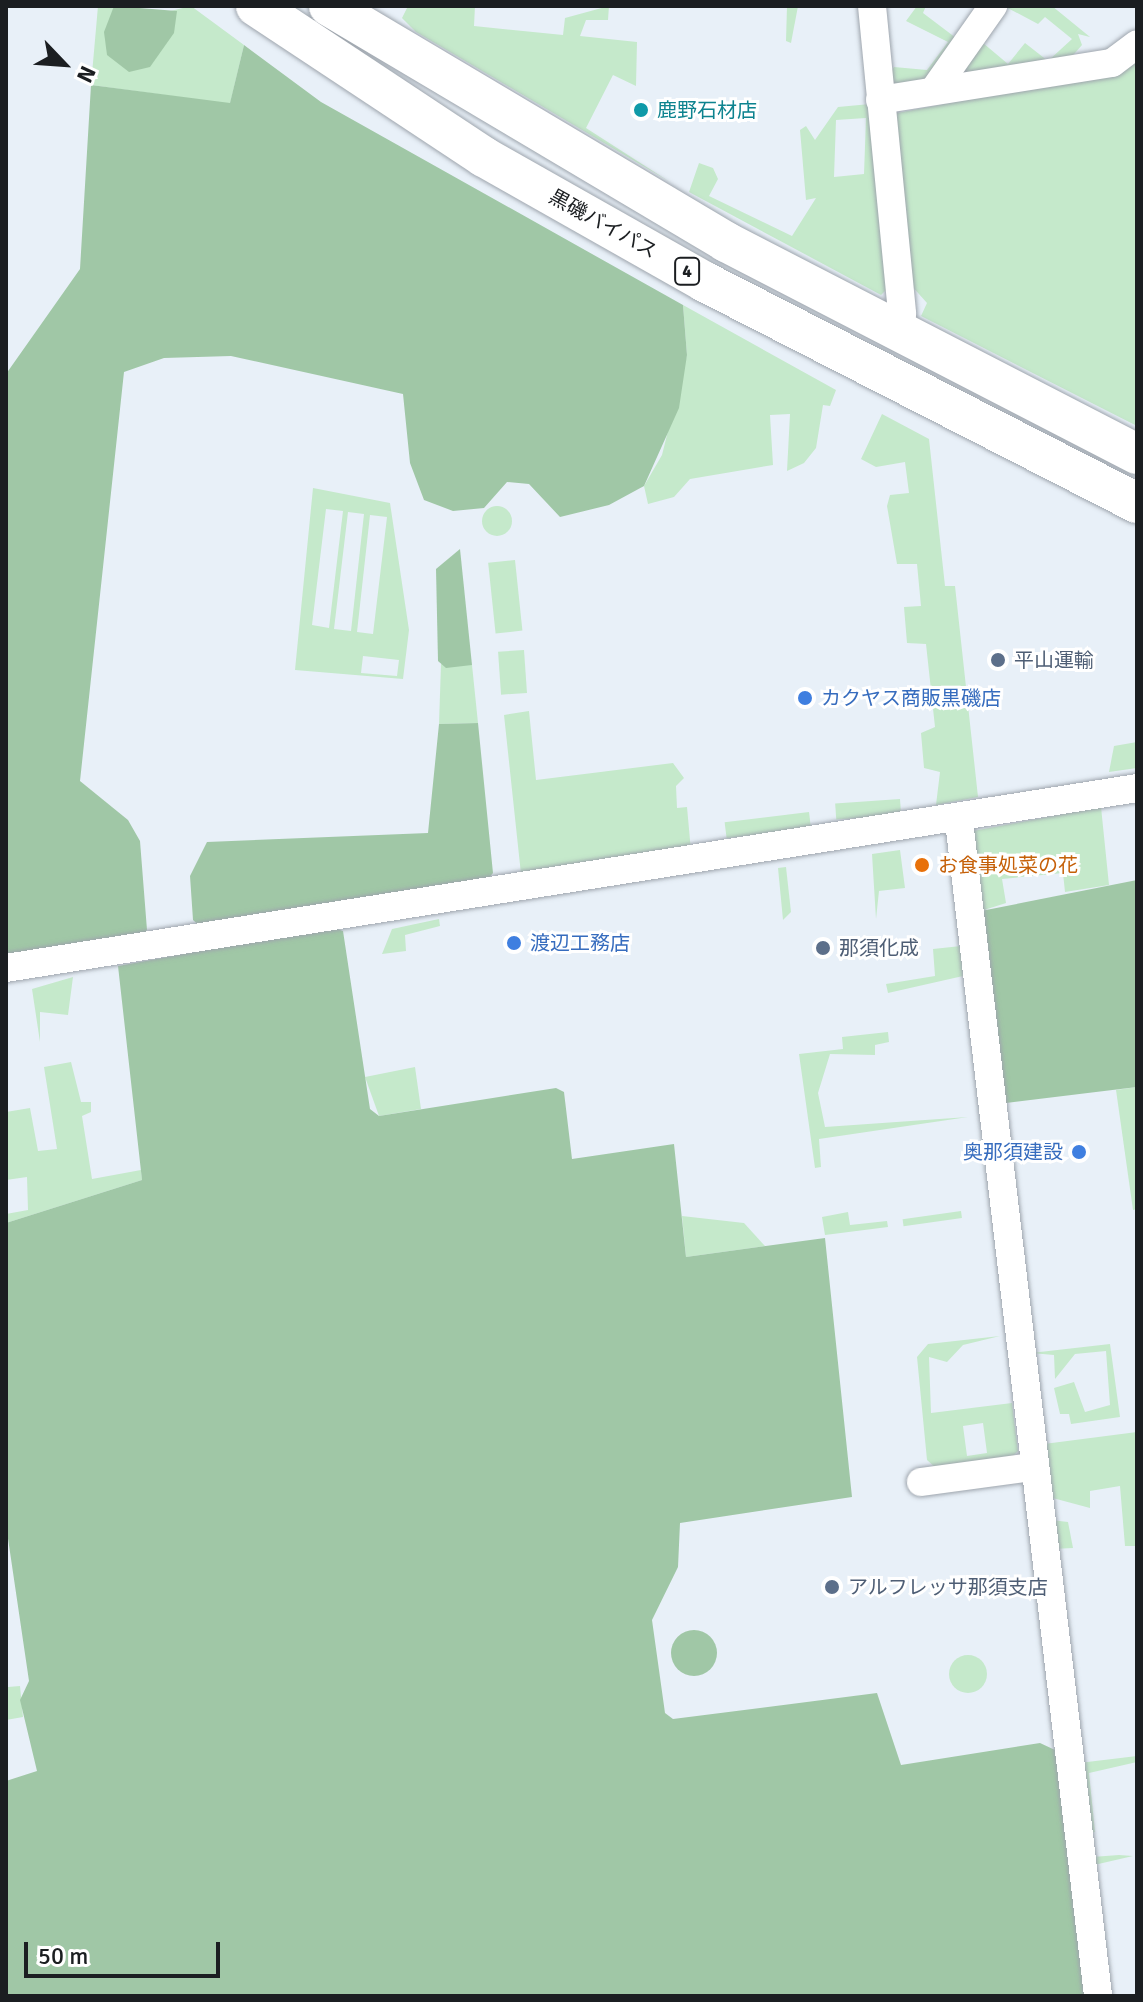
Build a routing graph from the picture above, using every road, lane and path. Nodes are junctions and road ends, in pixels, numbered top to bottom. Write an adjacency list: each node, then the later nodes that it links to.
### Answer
1 (256, 6): 10 (highway, 黒磯バイパス / 4)
2 (329, 6): 8 (highway, 4)
3 (872, 6): 7 (street)
4 (993, 6): 6 (street)
5 (1137, 44): 6 (street)
6 (934, 90): 7 (street)
7 (880, 100): 8 (street)
8 (896, 328): 9 (highway, 4)
9 (1137, 454)
10 (1137, 503)
11 (1137, 788): 12 (street)
12 (959, 821): 13 (street); 14 (street)
13 (6, 968)
14 (1032, 1467): 15 (street); 16 (street)
15 (921, 1482)
16 (1098, 1996)

